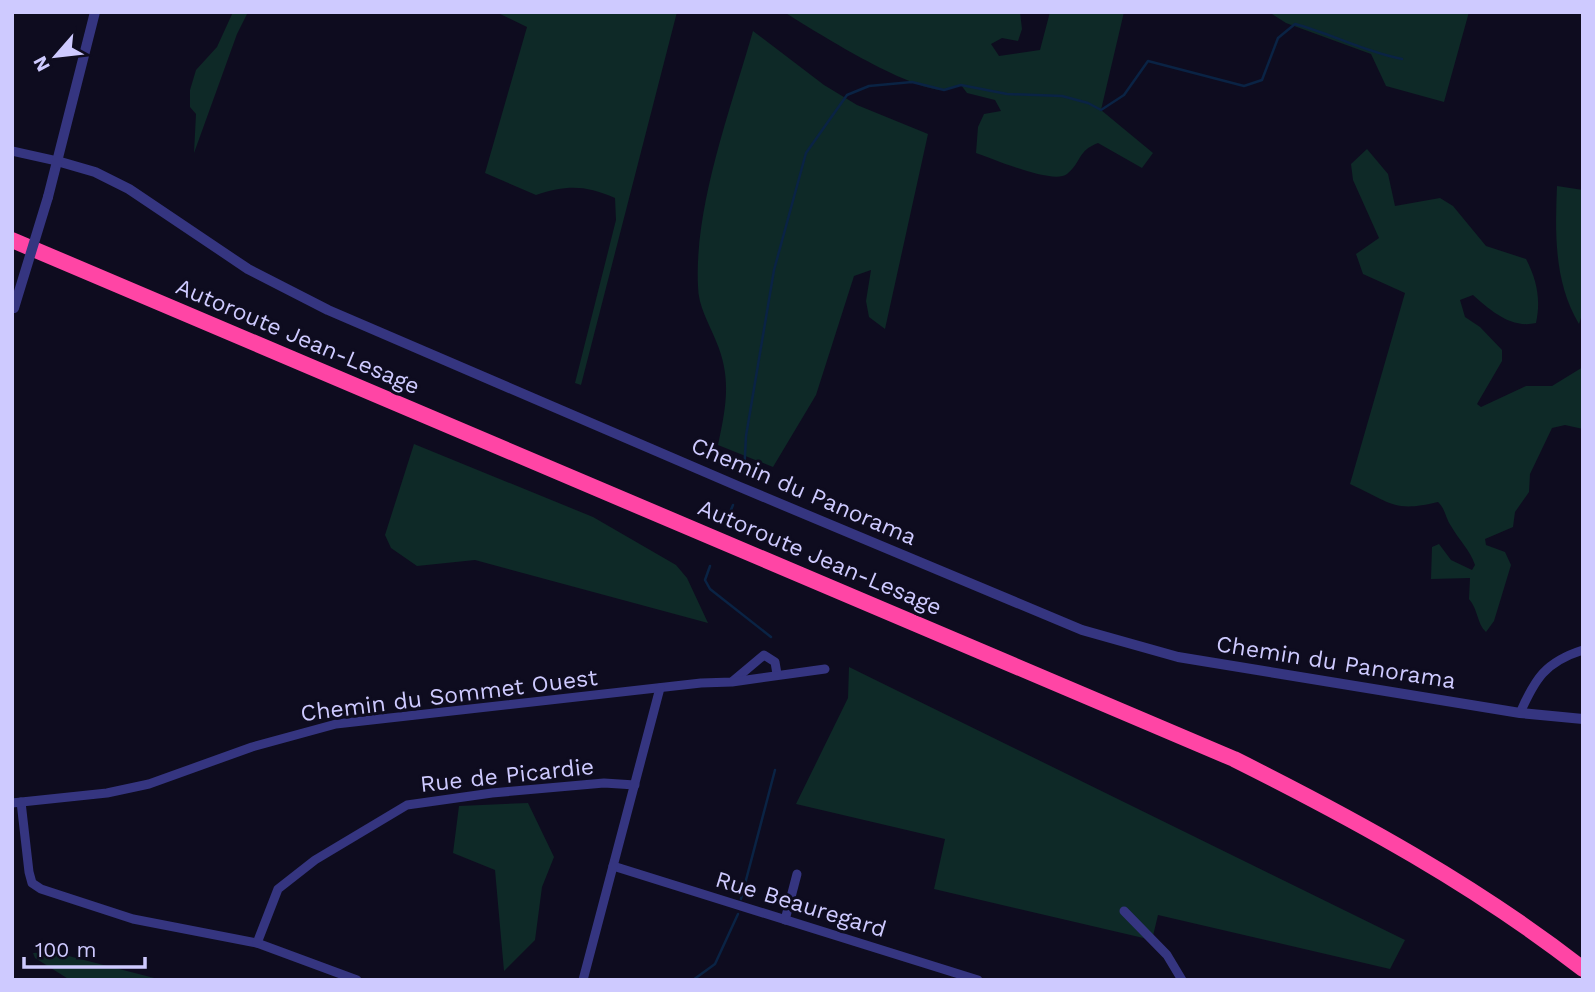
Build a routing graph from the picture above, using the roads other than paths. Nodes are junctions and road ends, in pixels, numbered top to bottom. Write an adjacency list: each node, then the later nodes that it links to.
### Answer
1 (95, 12): 3 (street)
2 (12, 151): 3 (street)
3 (57, 161): 5 (street, bridge); 11 (street, Chemin du Panorama)
4 (12, 240): 20 (highway, Autoroute Jean-Lesage)
5 (13, 311)
6 (1583, 650): 11 (street)
7 (825, 668): 8 (street, Chemin du Sommet Ouest)
8 (778, 674): 9 (street, Chemin du Sommet Ouest); 9 (street)
9 (732, 682): 10 (street, Chemin du Sommet Ouest)
10 (660, 688): 13 (street); 14 (street, Chemin du Sommet Ouest)
11 (1520, 713): 12 (street, Chemin du Panorama)
12 (1583, 719)
13 (635, 785): 15 (street); 19 (street, Rue de Picardie)
14 (17, 803): 19 (street)
15 (613, 866): 18 (street, Rue Beauregard); 22 (street)
16 (797, 874): 18 (street)
17 (1124, 911): 24 (street)
18 (785, 920): 23 (street, Rue Beauregard)
19 (257, 943): 21 (street)
20 (1583, 969)
21 (357, 980)
22 (583, 980)
23 (978, 980)
24 (1182, 980)

